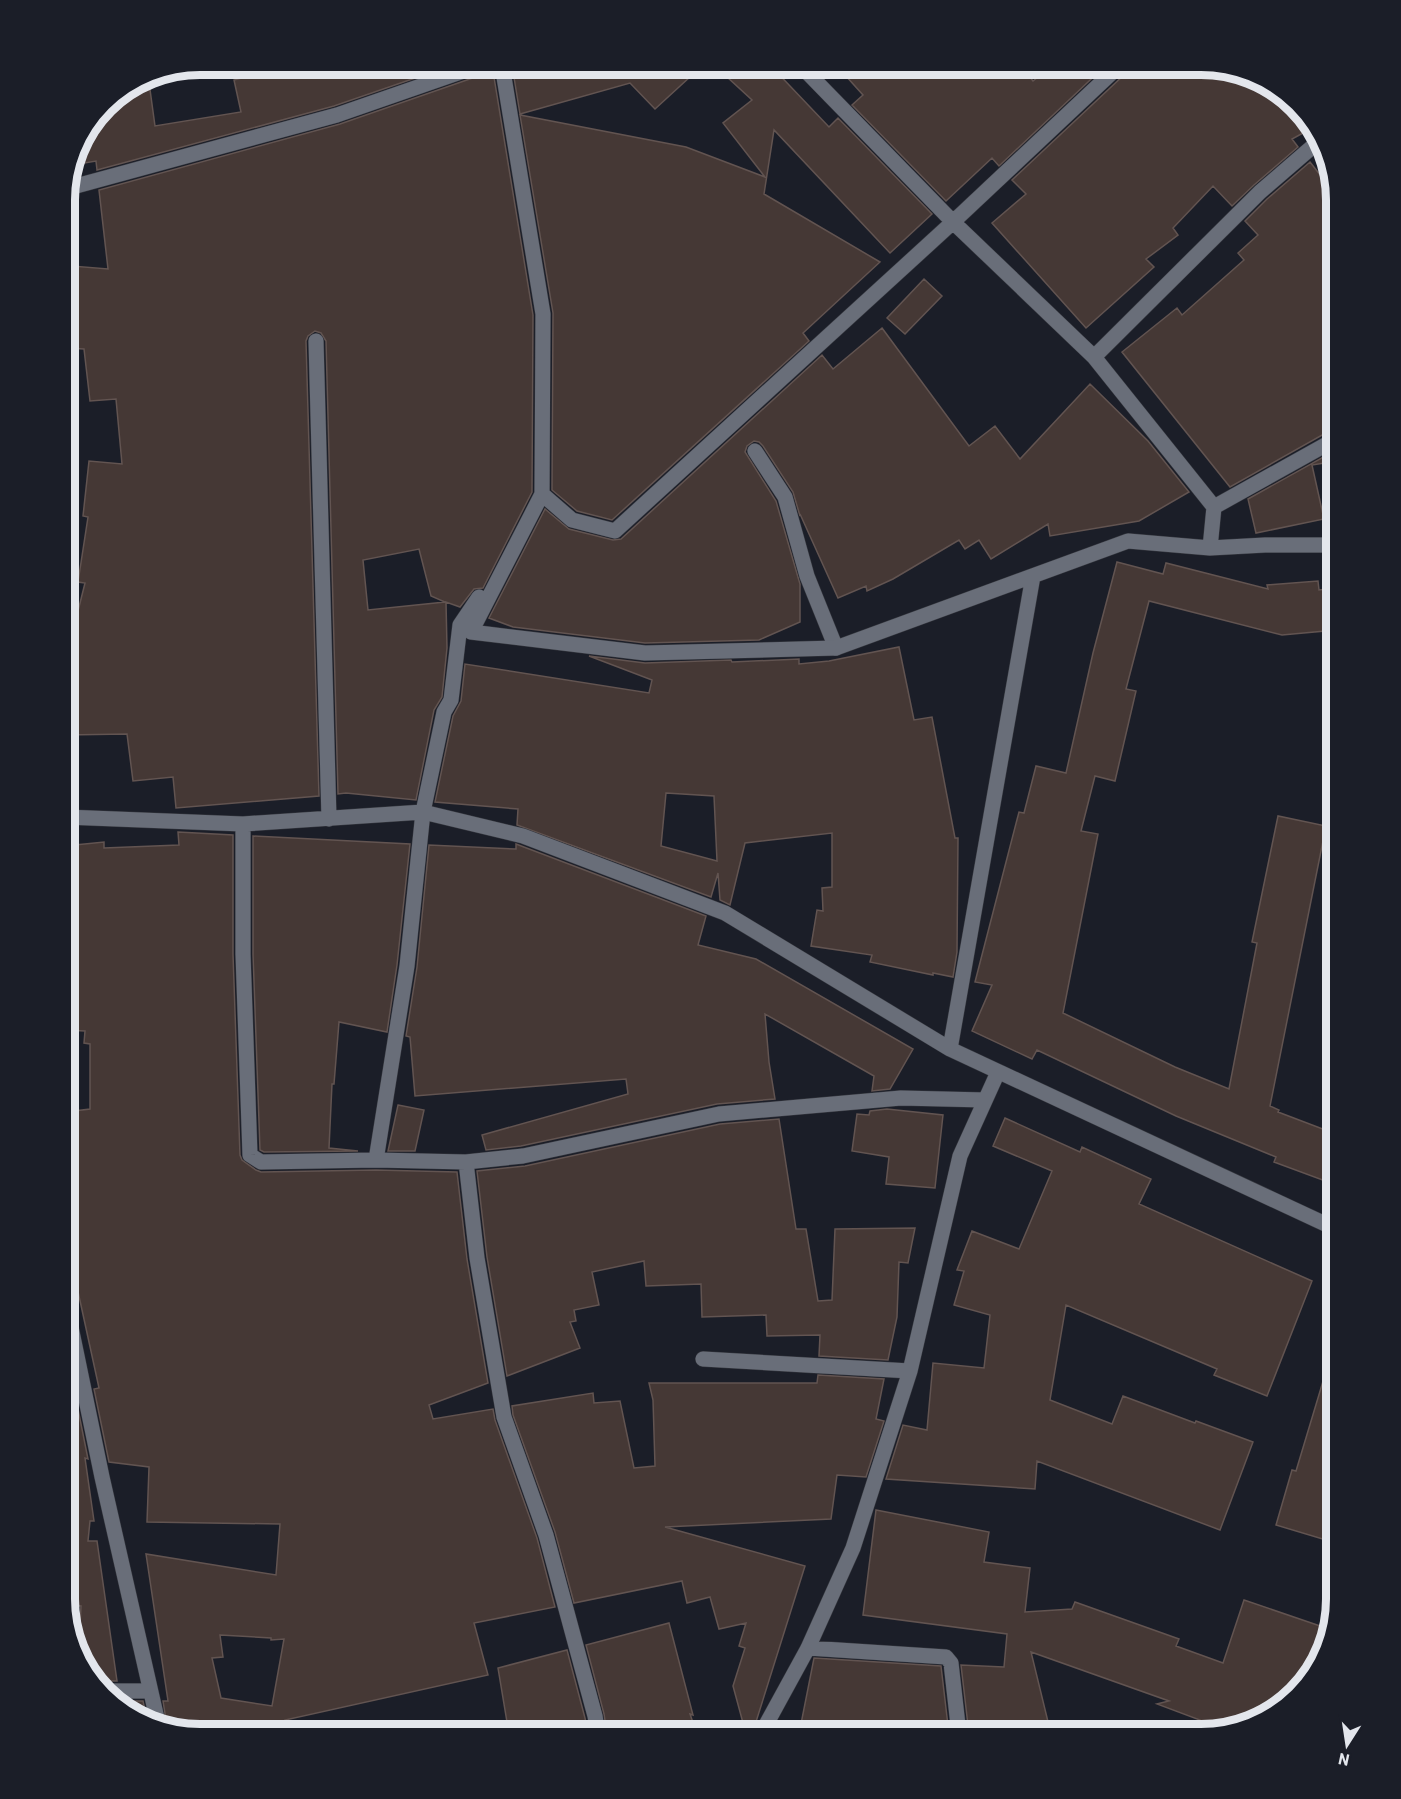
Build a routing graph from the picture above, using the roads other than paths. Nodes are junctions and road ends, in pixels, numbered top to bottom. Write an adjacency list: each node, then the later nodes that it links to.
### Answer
1 (452, 75): 6 (street)
2 (504, 75): 12 (street)
3 (810, 75): 7 (street)
4 (1109, 75): 7 (street)
5 (1313, 146): 9 (street)
6 (76, 186)
7 (953, 222): 9 (street); 12 (street)
8 (316, 341): 20 (street)
9 (1094, 357): 13 (street)
10 (1326, 445): 13 (street)
11 (755, 451): 17 (street)
12 (542, 494): 17 (street); 18 (street)
13 (1215, 507): 15 (street)
14 (1326, 545): 15 (street)
15 (1210, 548): 16 (street)
16 (1033, 576): 17 (street); 22 (street)
17 (836, 648)
18 (423, 813): 20 (street); 22 (street); 25 (street)
19 (75, 817): 21 (street)
20 (329, 819): 21 (street)
21 (243, 824): 25 (street)
22 (950, 1049): 23 (street)
23 (998, 1072): 24 (street); 27 (street)
24 (985, 1100): 26 (street); 30 (street)
25 (376, 1160): 26 (street)
26 (466, 1162): 35 (street)
27 (1326, 1224)
28 (75, 1348): 33 (street)
29 (703, 1359): 30 (street)
30 (910, 1371): 31 (street)
31 (808, 1648): 36 (street); 37 (street)
32 (116, 1691): 33 (street)
33 (150, 1691): 34 (street)
34 (156, 1715)
35 (596, 1724)
36 (766, 1724)
37 (958, 1724)

